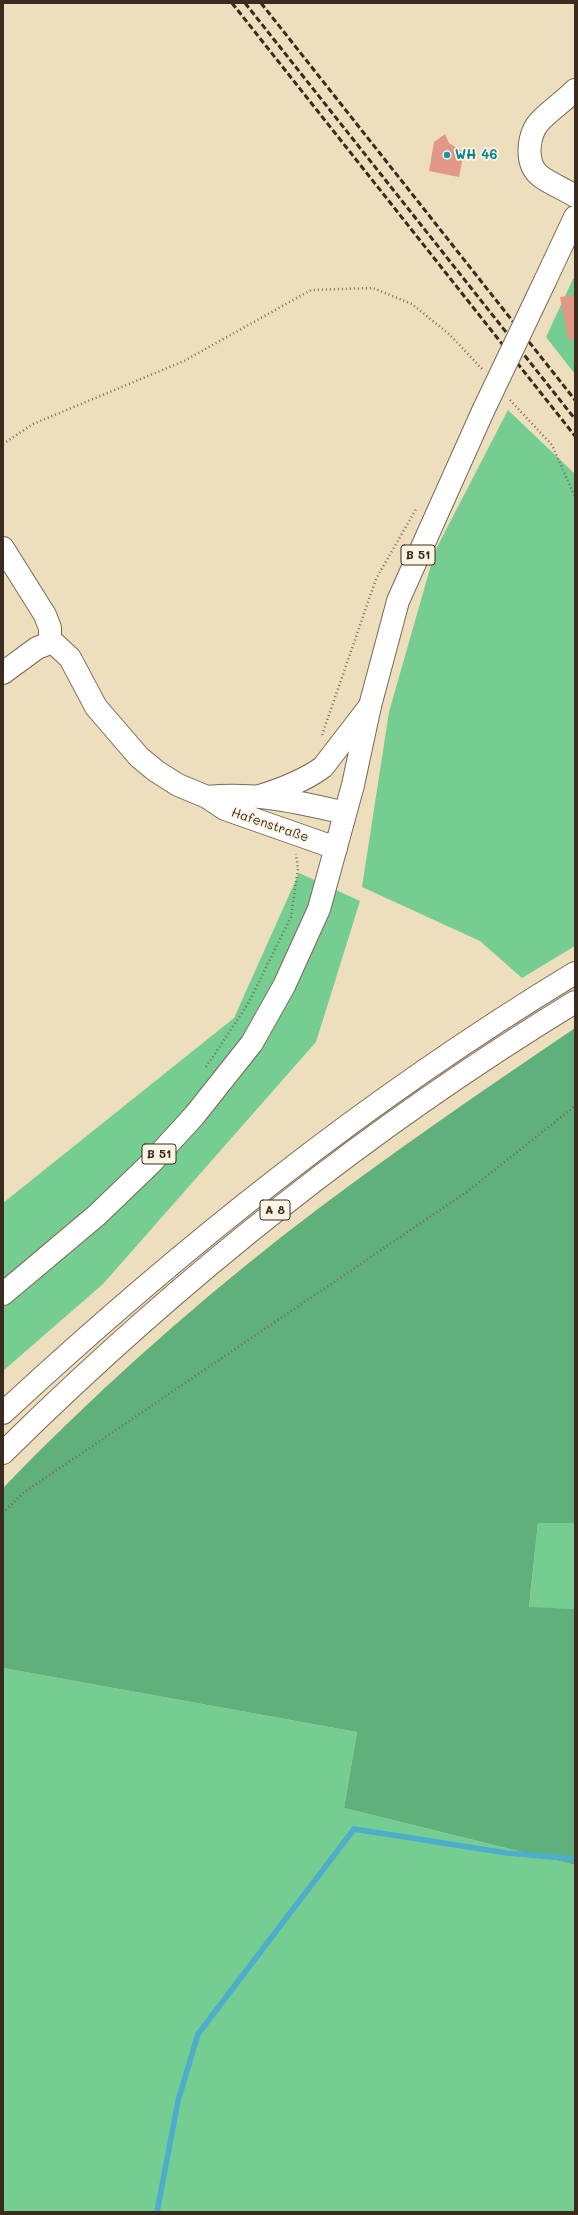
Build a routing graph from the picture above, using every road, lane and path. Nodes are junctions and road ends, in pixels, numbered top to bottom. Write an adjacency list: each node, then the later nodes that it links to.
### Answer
1 (575, 90): 2 (main road)
2 (575, 196)
3 (575, 217): 12 (main road, B 51, bridge)
4 (482, 370): 6 (path)
5 (509, 398): 7 (path)
6 (3, 444)
7 (575, 497)
8 (417, 507): 13 (path)
9 (3, 548): 10 (main road)
10 (50, 644): 11 (main road); 15 (main road, Hafenstraße)
11 (3, 673)
12 (370, 706): 14 (main road, Hafenstraße); 16 (main road, B 51)
13 (320, 740)
14 (260, 796): 15 (main road, Hafenstraße); 16 (main road, Hafenstraße)
15 (207, 797): 17 (main road, Hafenstraße)
16 (345, 813): 18 (main road, B 51)
17 (301, 836): 18 (main road, Hafenstraße); 21 (path)
18 (336, 848): 23 (main road, B 51)
19 (575, 973): 24 (main road, A 8)
20 (575, 1002): 25 (main road, A 8)
21 (202, 1072)
22 (575, 1106): 26 (path)
23 (3, 1294)
24 (3, 1413)
25 (3, 1453)
26 (3, 1513)

